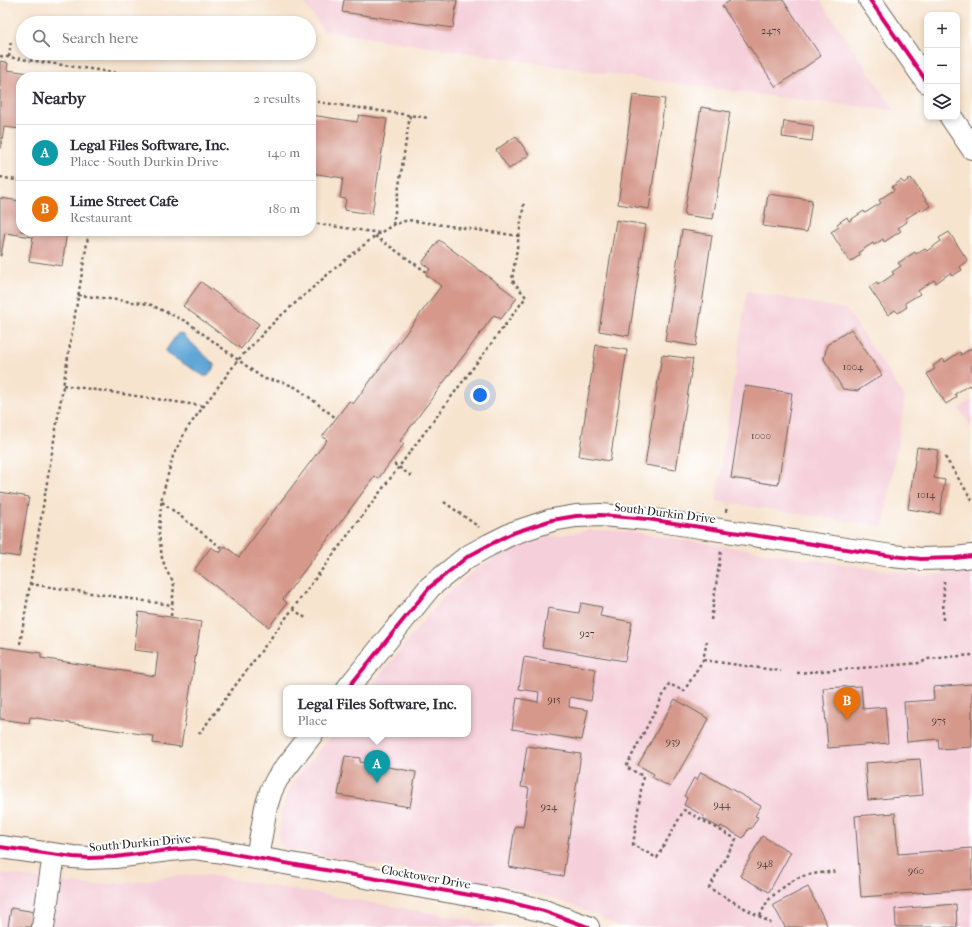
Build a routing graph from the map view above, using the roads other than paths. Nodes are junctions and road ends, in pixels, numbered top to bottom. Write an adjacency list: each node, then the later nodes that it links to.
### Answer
1 (870, 0): 2 (street)
2 (924, 78)
3 (953, 120): 4 (street)
4 (972, 148)
5 (972, 556): 6 (street, South Durkin Drive)
6 (350, 685)
7 (310, 737): 10 (street)
8 (0, 847): 9 (street, South Durkin Drive)
9 (54, 854): 10 (street, South Durkin Drive); 11 (street)
10 (257, 858): 12 (street, Clocktower Drive)
11 (43, 927)
12 (588, 927)

